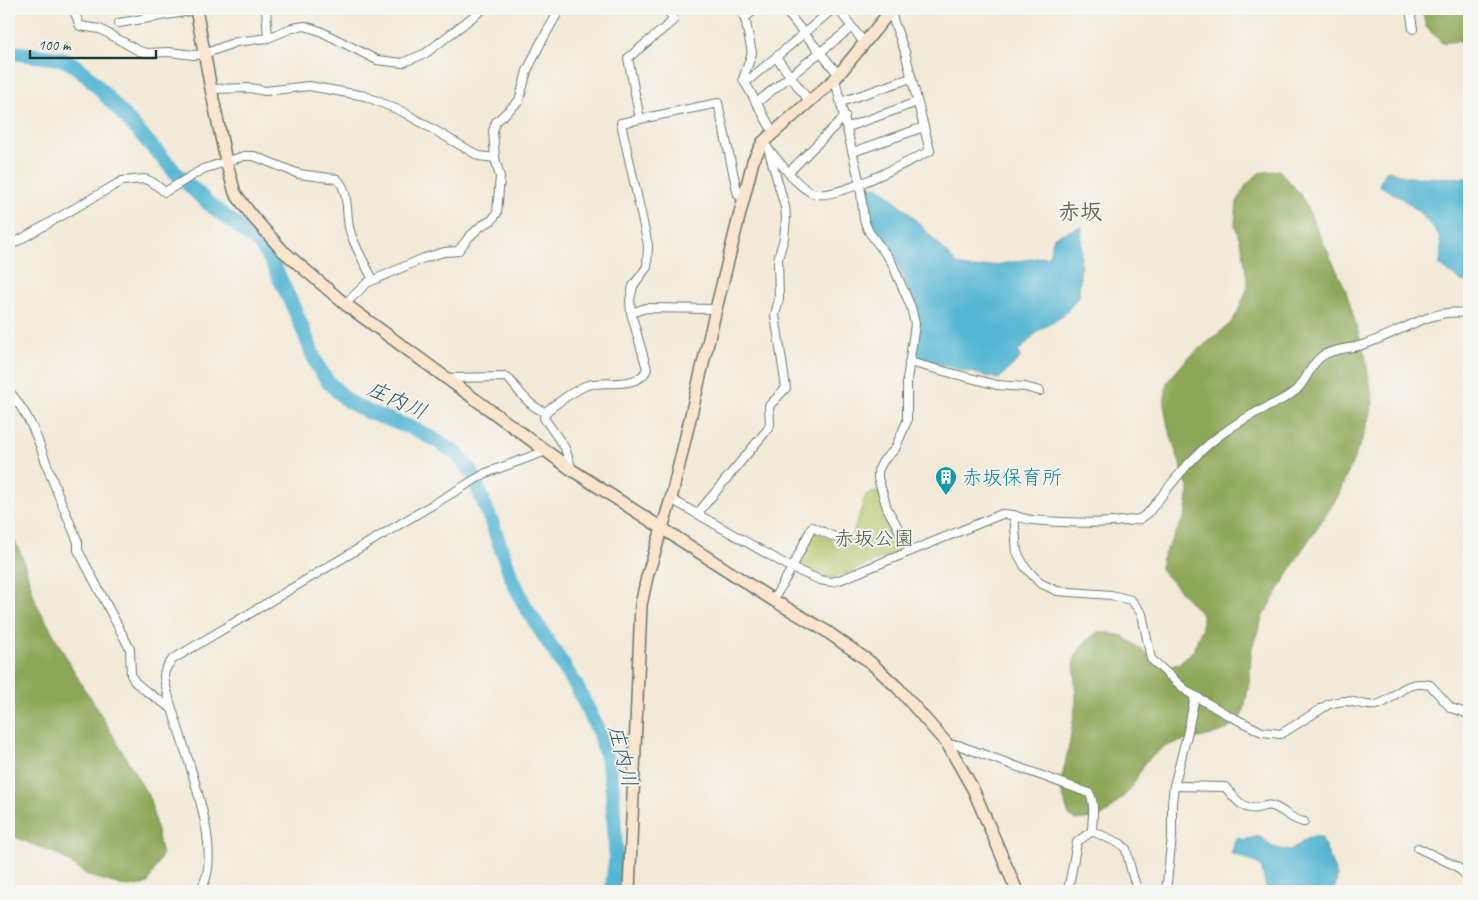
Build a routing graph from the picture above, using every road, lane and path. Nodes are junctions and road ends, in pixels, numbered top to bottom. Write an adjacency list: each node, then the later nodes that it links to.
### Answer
1 (266, 9): 19 (street)
2 (483, 9): 19 (street)
3 (560, 9): 40 (street)
4 (667, 9): 34 (street)
5 (741, 9): 14 (street)
6 (755, 9): 14 (street)
7 (833, 9): 18 (street)
8 (838, 9): 16 (street)
9 (1410, 9): 17 (street)
10 (74, 10): 22 (street)
11 (196, 10): 15 (street); 22 (street)
12 (789, 10): 18 (street)
13 (891, 10): 20 (street); 26 (street)
14 (744, 18): 27 (street)
15 (119, 23)
16 (852, 27): 20 (street); 21 (street)
17 (1413, 29)
18 (804, 34): 21 (street); 23 (street)
19 (268, 38): 22 (street)
20 (865, 44): 25 (street)
21 (820, 52): 24 (street); 25 (street)
22 (204, 54): 28 (street)
23 (776, 57): 24 (street); 27 (street)
24 (790, 76): 29 (street); 32 (street)
25 (837, 77): 29 (street); 30 (street)
26 (911, 78): 30 (street); 31 (street)
27 (745, 83): 32 (street)
28 (210, 89): 40 (street); 41 (street)
29 (809, 101): 37 (street)
30 (841, 102): 33 (street)
31 (917, 102): 35 (street); 36 (street)
32 (756, 103): 37 (street)
33 (845, 116): 35 (street); 42 (street)
34 (640, 118): 44 (street); 49 (street)
35 (848, 127): 39 (street)
36 (924, 127): 39 (street); 43 (street)
37 (774, 132): 38 (street)
38 (766, 145): 42 (street); 44 (street); 59 (street)
39 (853, 152): 43 (street)
40 (495, 158): 46 (street)
41 (226, 161): 45 (street); 46 (street); 47 (street)
42 (789, 172): 43 (street)
43 (860, 184): 51 (street)
44 (743, 199): 48 (street)
45 (9, 246)
46 (373, 280): 47 (street)
47 (345, 304): 52 (street)
48 (716, 309): 49 (street); 58 (street)
49 (631, 313): 55 (street)
50 (1469, 314): 60 (street)
51 (909, 362): 54 (street); 63 (street)
52 (447, 378): 55 (street); 56 (street)
53 (9, 391): 67 (street)
54 (1040, 391)
55 (546, 412): 57 (street)
56 (546, 451): 57 (street); 67 (street)
57 (572, 470): 61 (street)
58 (671, 499): 59 (street); 61 (street)
59 (696, 514): 64 (street)
60 (1014, 516): 63 (street); 66 (street)
61 (662, 527): 65 (street); 76 (street)
62 (846, 542): 64 (street)
63 (911, 551): 64 (street)
64 (792, 568): 65 (street)
65 (773, 600): 69 (street)
66 (1195, 696): 68 (street); 70 (street)
67 (171, 708): 75 (street)
68 (1469, 714)
69 (948, 745): 72 (street); 77 (street)
70 (1174, 786): 71 (street); 80 (street)
71 (1304, 822)
72 (1092, 831): 78 (street); 79 (street)
73 (1418, 848): 74 (street)
74 (1469, 878)
75 (199, 891)
76 (629, 891)
77 (1017, 891)
78 (1068, 891)
79 (1138, 891)
80 (1166, 891)

